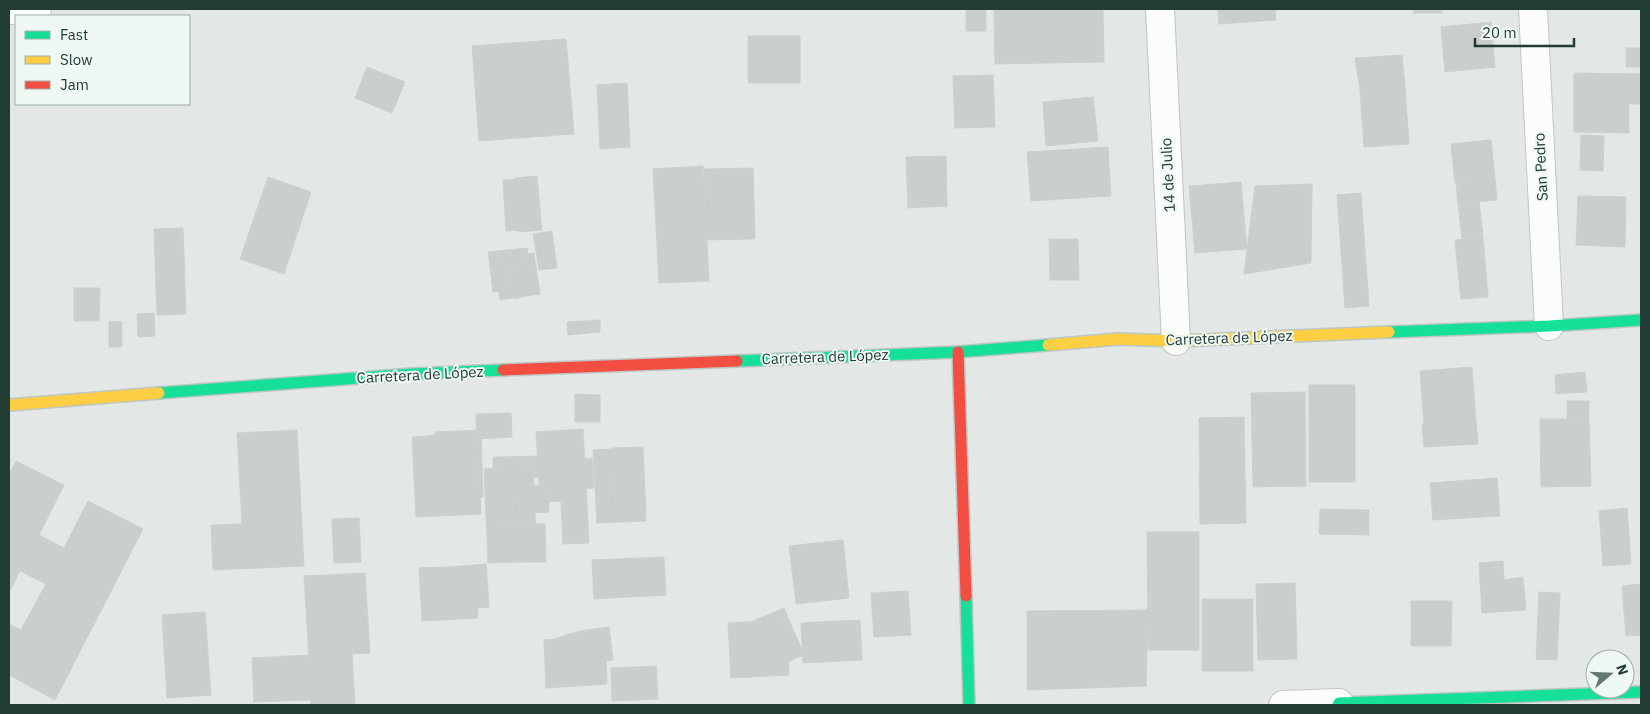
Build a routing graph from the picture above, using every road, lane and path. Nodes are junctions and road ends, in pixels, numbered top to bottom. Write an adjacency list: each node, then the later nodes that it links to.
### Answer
1 (38, 9): 4 (street)
2 (1160, 9): 7 (street, 14 de Julio)
3 (1533, 9): 6 (street, San Pedro)
4 (9, 10)
5 (1641, 320): 6 (main road, Carretera de López)
6 (1549, 326): 7 (main road, Carretera de López)
7 (1176, 341): 8 (main road, Carretera de López)
8 (958, 352): 9 (main road, Carretera de López); 12 (main road)
9 (9, 405)
10 (1641, 692): 11 (main road)
11 (1338, 704): 13 (street)
12 (969, 705)
13 (1283, 705)

